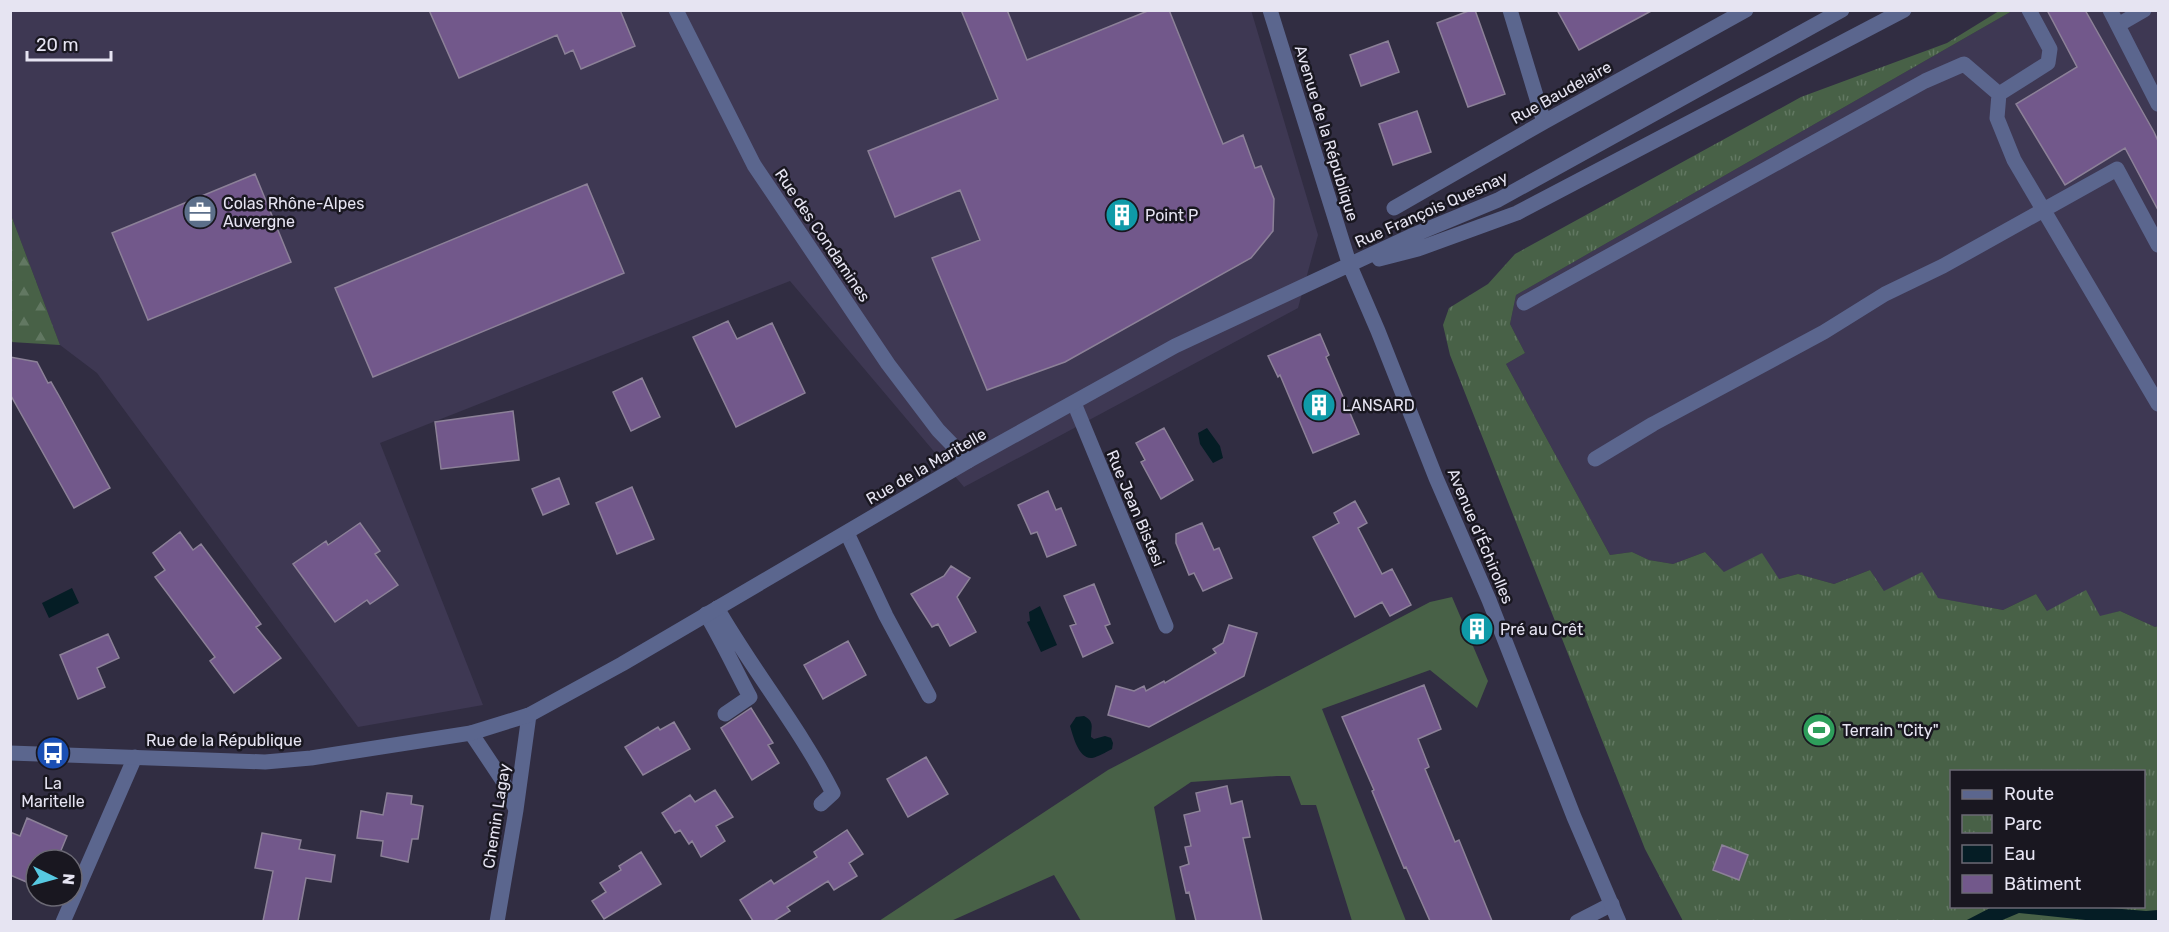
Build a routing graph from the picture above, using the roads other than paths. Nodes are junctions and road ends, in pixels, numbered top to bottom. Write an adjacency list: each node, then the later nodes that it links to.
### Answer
1 (676, 10): 22 (street, Rue des Condamines)
2 (1270, 10): 17 (street, Avenue de la République)
3 (1510, 10): 13 (street)
4 (1746, 10): 13 (street, Rue Baudelaire)
5 (1842, 10): 17 (street, Rue François Quesnay)
6 (1904, 10): 17 (street, Rue François Quesnay)
7 (2029, 10): 11 (street)
8 (2110, 10): 10 (street)
9 (2144, 10): 10 (street)
10 (2118, 25): 12 (street)
11 (1999, 94): 15 (street); 18 (street)
12 (2158, 104)
13 (1544, 122): 14 (street, Rue Baudelaire)
14 (1394, 208)
15 (2044, 209): 16 (street); 20 (street); 21 (street)
16 (2158, 245)
17 (1350, 266): 19 (street, Rue de la Maritelle); 34 (street, Avenue d'Échirolles)
18 (1524, 303)
19 (1074, 403): 22 (street, Rue de la Maritelle); 25 (street, Rue Jean Bistesi)
20 (2158, 404)
21 (1595, 459)
22 (968, 461): 23 (street, Rue de la Maritelle)
23 (847, 533): 24 (street, Rue de la Maritelle); 26 (street)
24 (712, 611): 27 (street); 28 (street, Rue de la Maritelle); 32 (street)
25 (1166, 626)
26 (929, 696)
27 (725, 714)
28 (529, 715): 29 (street, Rue de la République); 33 (street, Chemin Lagay)
29 (471, 733): 31 (street, Rue de la République); 33 (street)
30 (10, 753): 31 (street, Rue de la République)
31 (135, 757): 35 (street)
32 (821, 804)
33 (516, 810): 36 (street, Chemin Lagay)
34 (1612, 904): 37 (street); 38 (street, Avenue d'Échirolles)
35 (63, 921)
36 (497, 921)
37 (1577, 921)
38 (1619, 921)

